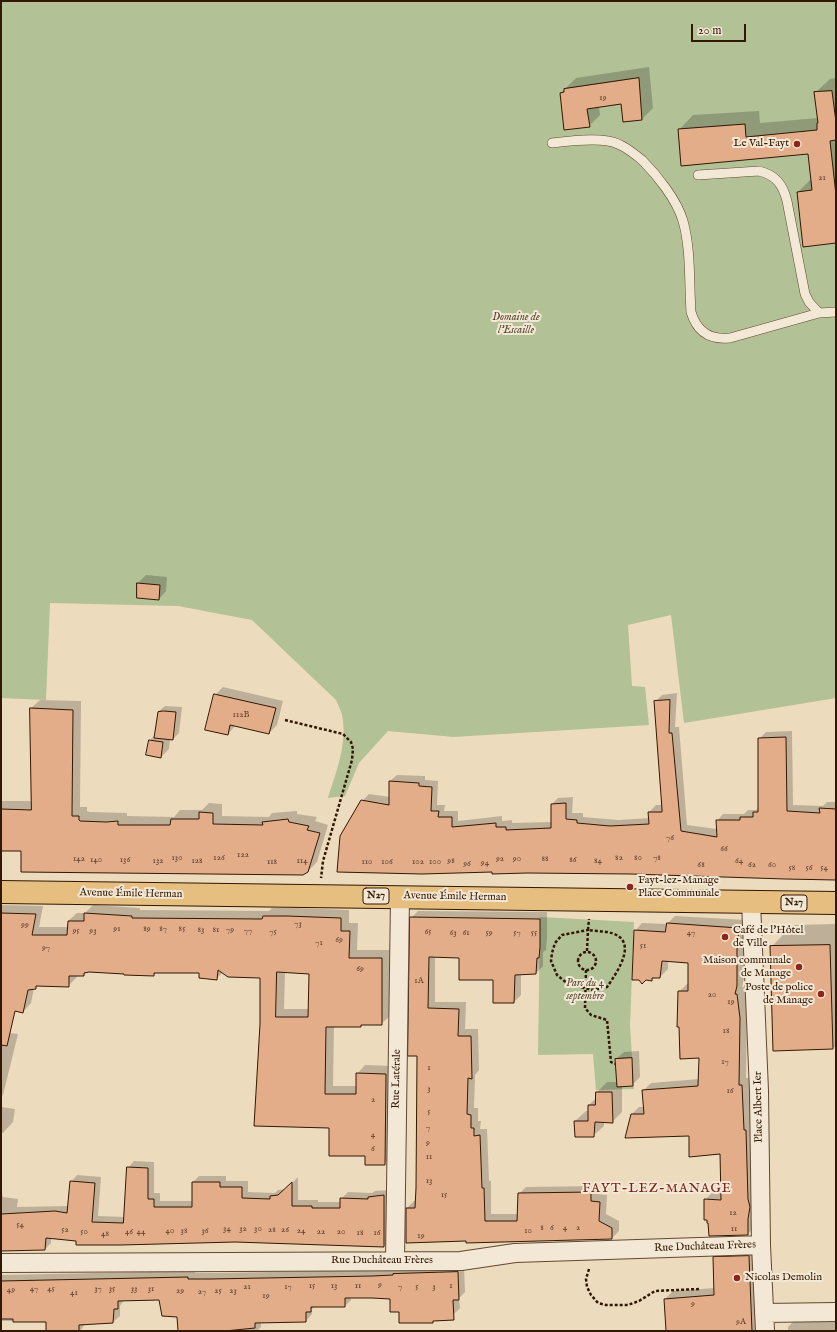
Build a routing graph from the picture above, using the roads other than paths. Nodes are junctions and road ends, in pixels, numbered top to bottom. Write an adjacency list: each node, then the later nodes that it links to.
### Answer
1 (552, 143): 4 (lane)
2 (698, 175): 4 (lane)
3 (836, 312): 4 (lane)
4 (819, 313)
5 (1, 892): 6 (main road, Avenue Émile Herman / N27)
6 (400, 897): 7 (main road, Avenue Émile Herman / N27); 10 (street, Rue Latérale)
7 (752, 902): 8 (main road, Avenue Émile Herman / N27); 9 (street, Place Albert Ier)
8 (836, 903)
9 (762, 1245): 10 (street, Rue Duchâteau Frères); 13 (street, Place Albert Ier)
10 (395, 1261): 11 (street, Rue Duchâteau Frères)
11 (1, 1263)
12 (836, 1312): 13 (street)
13 (764, 1313): 14 (street, Place Albert Ier)
14 (765, 1331)

